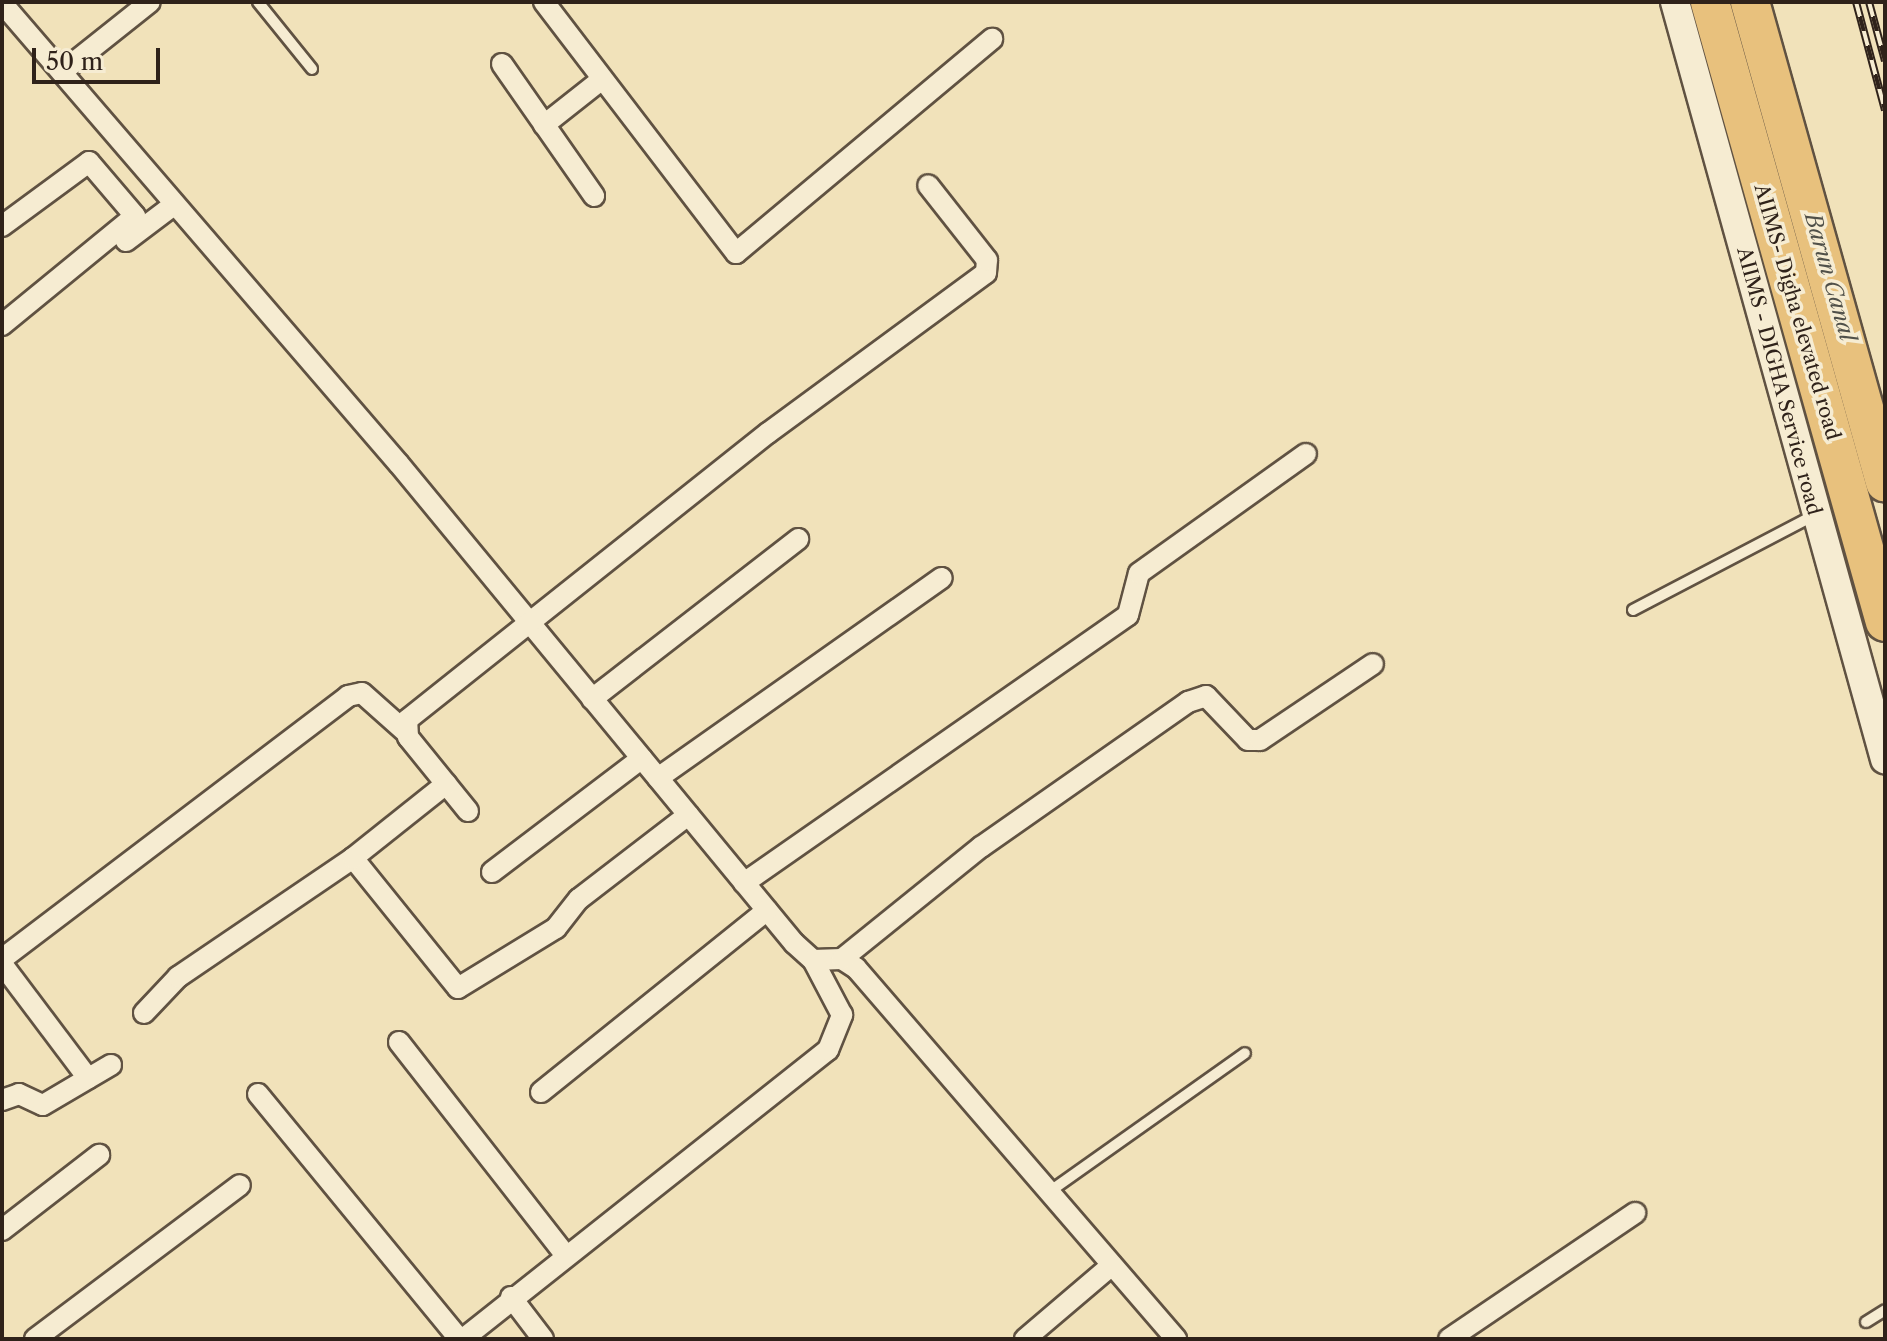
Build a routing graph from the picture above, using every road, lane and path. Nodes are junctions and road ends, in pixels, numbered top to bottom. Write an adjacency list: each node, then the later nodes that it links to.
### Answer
1 (150, 2): 11 (street)
2 (258, 2): 10 (lane)
3 (544, 2): 12 (street)
4 (1675, 2): 24 (main road, AIIMS - DIGHA Service road)
5 (1710, 2): 29 (highway, AIIMS- Digha elevated road)
6 (1750, 2): 23 (highway, AIIMS- Digha elevated road)
7 (2, 3): 11 (street)
8 (992, 39): 12 (street)
9 (502, 64): 13 (street)
10 (312, 69)
11 (62, 72): 14 (street)
12 (601, 80): 13 (street)
13 (544, 125): 17 (street)
14 (141, 163): 16 (street); 18 (street)
15 (928, 185): 28 (street)
16 (113, 186): 19 (street); 20 (street)
17 (594, 196)
18 (175, 204): 21 (street); 28 (street)
19 (2, 226)
20 (2, 325)
21 (2, 335)
22 (1306, 454): 41 (street)
23 (1885, 482)
24 (1815, 515): 27 (lane); 34 (main road, AIIMS - DIGHA Service road)
25 (798, 539): 31 (street)
26 (942, 578): 35 (street)
27 (1633, 610)
28 (529, 621): 31 (street); 32 (street)
29 (1885, 622)
30 (1373, 664): 43 (street)
31 (592, 699): 33 (street)
32 (406, 732): 36 (street); 45 (street)
33 (642, 758): 35 (street); 40 (street)
34 (1885, 759)
35 (658, 778): 38 (street)
36 (446, 784): 37 (street); 39 (street)
37 (468, 811)
38 (688, 815): 39 (street); 41 (street)
39 (353, 858): 46 (street)
40 (492, 872)
41 (744, 883): 42 (street)
42 (767, 910): 44 (street); 51 (street)
43 (842, 959): 44 (street); 56 (street)
44 (813, 960): 59 (street)
45 (2, 962): 50 (street)
46 (144, 1013)
47 (399, 1042): 59 (street)
48 (1245, 1053): 56 (lane)
49 (111, 1065): 50 (street)
50 (88, 1078): 53 (street)
51 (541, 1092)
52 (258, 1094): 64 (street)
53 (2, 1100)
54 (99, 1155): 58 (street)
55 (240, 1185): 65 (street)
56 (1049, 1192): 60 (street)
57 (1635, 1213): 69 (street)
58 (2, 1230)
59 (564, 1253): 61 (street)
60 (1112, 1265): 67 (street); 68 (street)
61 (511, 1297): 64 (street); 66 (street)
62 (1885, 1310): 63 (lane)
63 (1866, 1322)
64 (465, 1338)
65 (35, 1339)
66 (543, 1339)
67 (1025, 1339)
68 (1176, 1339)
69 (1449, 1339)

